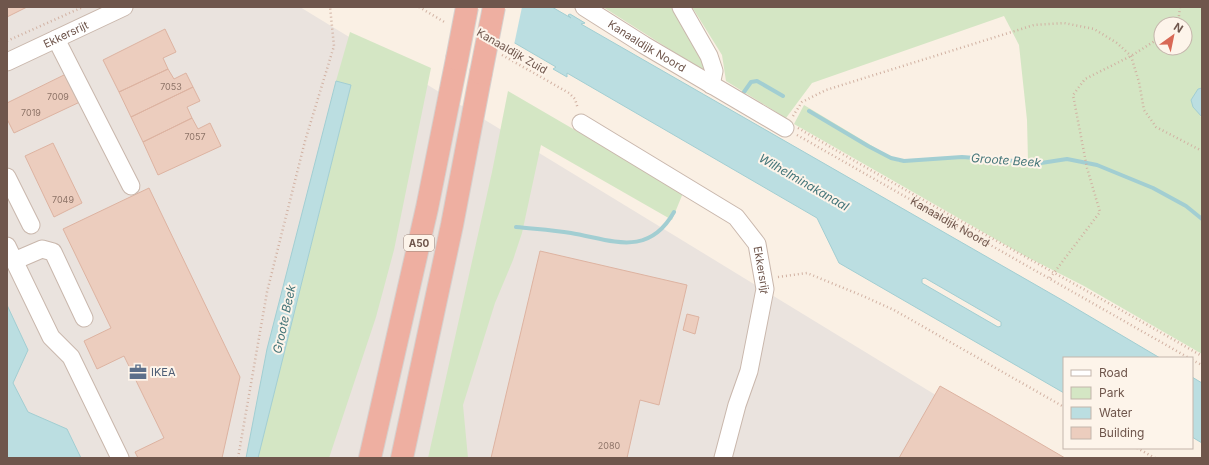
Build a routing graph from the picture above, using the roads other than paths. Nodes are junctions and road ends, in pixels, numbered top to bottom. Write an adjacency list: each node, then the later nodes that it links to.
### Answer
1 (124, 7): 6 (street, Ekkersrijt)
2 (467, 7): 16 (highway, A50, bridge)
3 (494, 7): 20 (highway, A50, bridge)
4 (584, 7): 8 (street, Kanaaldijk Noord)
5 (681, 7): 8 (street)
6 (56, 39): 7 (street, Ekkersrijt); 12 (street)
7 (7, 62)
8 (711, 85): 10 (street, Kanaaldijk Noord)
9 (581, 123): 21 (street, Ekkersrijt)
10 (790, 124)
11 (7, 176): 13 (street)
12 (130, 186)
13 (30, 226)
14 (11, 254): 15 (street); 17 (street)
15 (84, 318)
16 (378, 427): 18 (highway, A50); 19 (highway, A50)
17 (120, 458)
18 (362, 458)
19 (370, 458)
20 (402, 458)
21 (723, 458)

